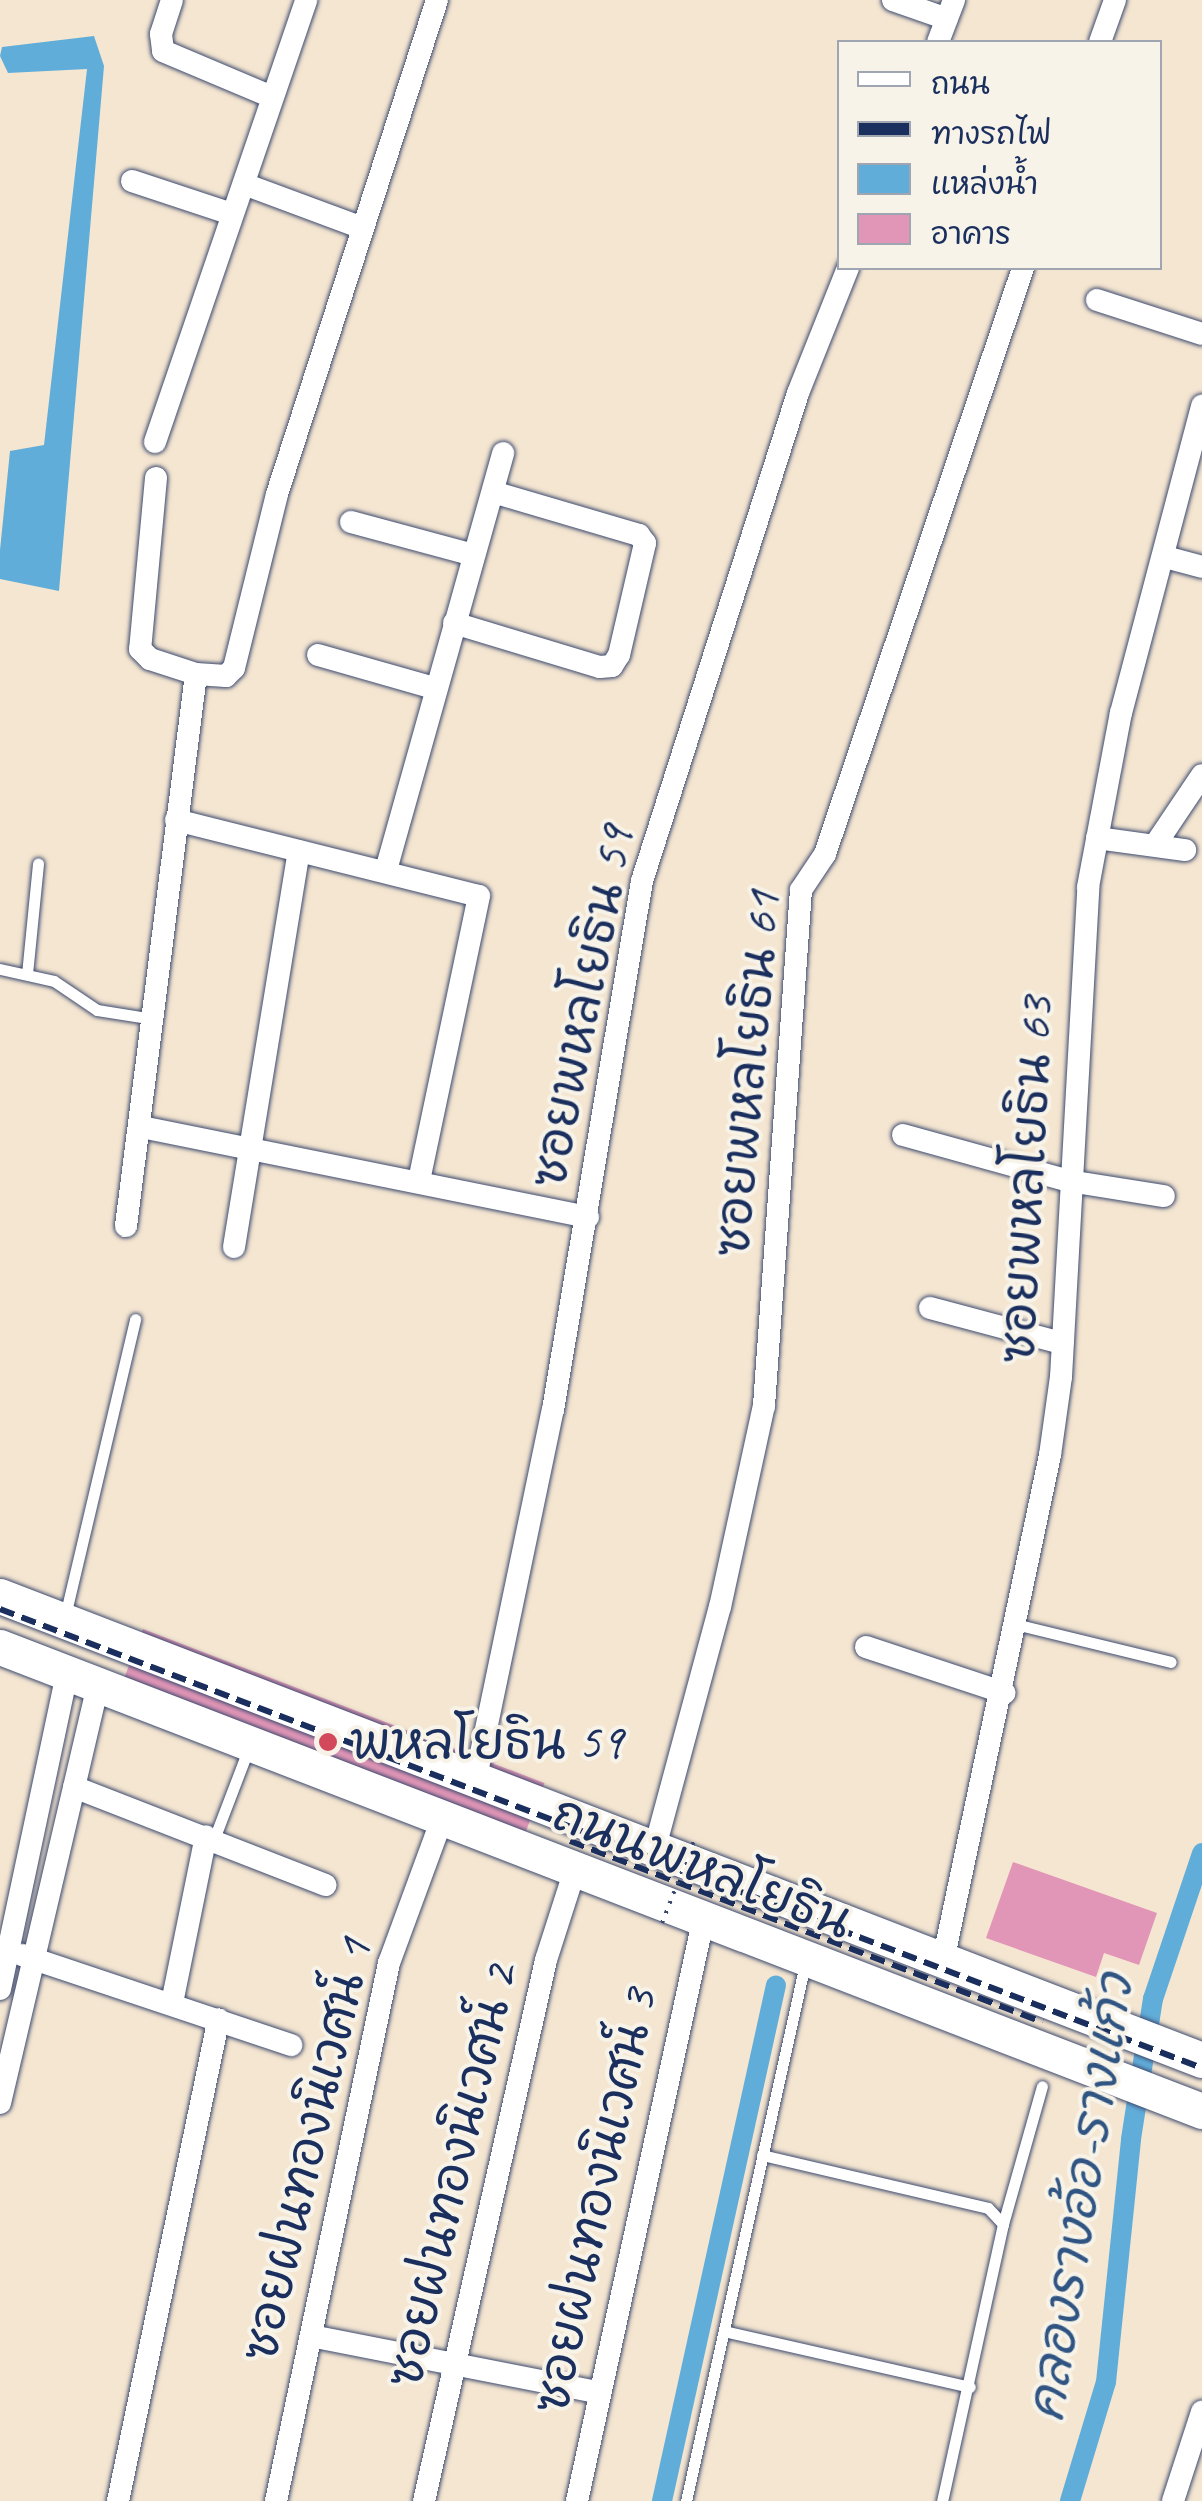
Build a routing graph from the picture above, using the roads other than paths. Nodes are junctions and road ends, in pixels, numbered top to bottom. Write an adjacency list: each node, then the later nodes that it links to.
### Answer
1 (172, 0): 9 (street)
2 (306, 0): 9 (street)
3 (437, 0): 13 (street)
4 (894, 0): 6 (street)
5 (1116, 0): 8 (street)
6 (951, 10): 7 (street)
7 (939, 40)
8 (1101, 40)
9 (272, 97): 11 (street)
10 (132, 182): 12 (street)
11 (244, 184): 12 (street); 13 (street)
12 (232, 214): 19 (street)
13 (362, 228): 29 (street)
14 (847, 270): 48 (street, ซอยพหลโยธิน 59)
15 (1022, 270): 67 (street, ซอยพหลโยธิน 61)
16 (1097, 300): 17 (street)
17 (1202, 334)
18 (1202, 406): 25 (street, ซอยพหลโยธิน 63)
19 (155, 442)
20 (503, 453): 22 (street)
21 (156, 478): 29 (street)
22 (493, 492): 24 (street); 27 (street)
23 (350, 522): 24 (street)
24 (474, 555): 27 (street)
25 (1165, 557): 26 (street); 33 (street, ซอยพหลโยธิน 63)
26 (1202, 567)
27 (454, 623): 30 (street)
28 (318, 655): 30 (street)
29 (196, 674): 32 (street)
30 (434, 688): 38 (street)
31 (1202, 775): 34 (street)
32 (176, 820): 36 (street); 41 (street)
33 (1097, 838): 34 (street); 46 (street, ซอยพหลโยธิน 63)
34 (1155, 845): 35 (street)
35 (1185, 850)
36 (300, 851): 38 (street); 44 (street)
37 (38, 864): 40 (lane)
38 (386, 870): 45 (street)
39 (0, 968): 40 (lane)
40 (27, 974): 41 (lane)
41 (154, 1019): 42 (street)
42 (141, 1127): 44 (street); 49 (street)
43 (902, 1135): 46 (street)
44 (251, 1149): 45 (street); 50 (street)
45 (420, 1180): 48 (street)
46 (1069, 1182): 47 (street); 53 (street, ซอยพหลโยธิน 63)
47 (1164, 1196)
48 (588, 1217): 63 (street, ซอยพหลโยธิน 59)
49 (126, 1226)
50 (234, 1247)
51 (930, 1308): 53 (street)
52 (135, 1319): 55 (lane)
53 (1062, 1343): 56 (street, ซอยพหลโยธิน 63)
54 (0, 1596): 55 (main road, ถนนพหลโยธิน)
55 (64, 1621): 63 (main road, ถนนพหลโยธิน)
56 (1019, 1625): 59 (lane); 61 (street, ซอยพหลโยธิน 63)
57 (0, 1646): 60 (main road, ถนนพหลโยธิน)
58 (866, 1647): 61 (street)
59 (1171, 1662)
60 (82, 1679): 62 (main road, ถนนพหลโยธิน); 64 (street); 72 (street)
61 (1004, 1693): 75 (street, ซอยพหลโยธิน 63)
62 (250, 1746): 65 (main road, ถนนพหลโยธิน); 66 (lane)
63 (475, 1782): 67 (main road, ถนนพหลโยธิน)
64 (74, 1786): 66 (street); 74 (street)
65 (441, 1822): 68 (main road, ถนนพหลโยธิน); 87 (street, ซอยฝนทองนิเวศน์ 1)
66 (210, 1837): 69 (street); 77 (street)
67 (654, 1852): 70 (main road, ถนนพหลโยธิน)
68 (574, 1873): 71 (main road, ถนนพหลโยธิน); 88 (street, ซอยฝนทองนิเวศน์ 2)
69 (326, 1885)
70 (804, 1908): 73 (main road); 75 (main road, ถนนพหลโยธิน)
71 (703, 1921): 73 (main road, ถนนพหลโยธิน); 90 (street, ซอยฝนทองนิเวศน์ 3)
72 (9, 1950): 74 (street); 76 (street)
73 (792, 1955): 83 (main road, ถนนพหลโยธิน); 84 (lane)
74 (34, 1959): 77 (street); 82 (street)
75 (943, 1961): 80 (main road, ถนนพหลโยธิน)
76 (0, 1990)
77 (172, 2003): 78 (street)
78 (219, 2019): 79 (street); 92 (street)
79 (291, 2045)
80 (1188, 2055)
81 (1042, 2086): 85 (lane)
82 (0, 2103)
83 (1202, 2111)
84 (762, 2155): 85 (lane); 86 (lane)
85 (1003, 2224): 89 (lane)
86 (724, 2331): 89 (lane); 96 (lane)
87 (311, 2336): 88 (street); 93 (street, ซอยฝนทองนิเวศน์ 1)
88 (456, 2364): 90 (street); 94 (street, ซอยฝนทองนิเวศน์ 2)
89 (970, 2387): 97 (lane)
90 (597, 2392): 95 (street, ซอยฝนทองนิเวศน์ 3)
91 (1202, 2412): 98 (street)
92 (118, 2501)
93 (276, 2501)
94 (424, 2501)
95 (577, 2501)
96 (686, 2501)
97 (942, 2501)
98 (1173, 2501)

